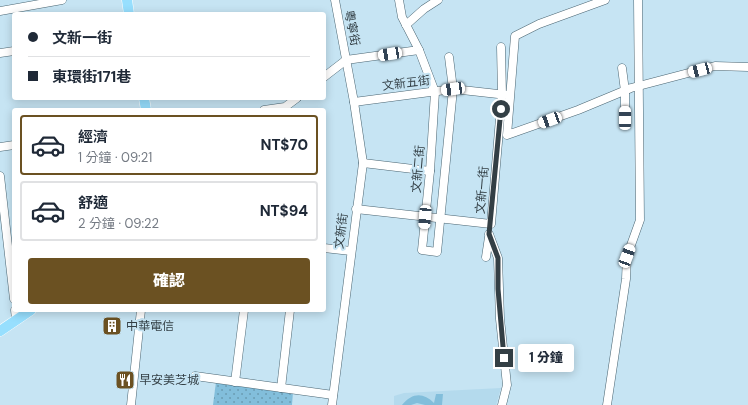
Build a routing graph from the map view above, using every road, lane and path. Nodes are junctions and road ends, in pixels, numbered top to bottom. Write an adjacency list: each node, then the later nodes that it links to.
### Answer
1 (62, 0): 8 (street)
2 (126, 0): 9 (main road)
3 (335, 0): 16 (street, 粵寧街)
4 (399, 0): 10 (street)
5 (438, 0): 10 (street)
6 (605, 0): 24 (street)
7 (638, 0): 20 (street)
8 (0, 12)
9 (129, 12)
10 (406, 25): 12 (street)
11 (501, 47): 24 (street, 文新一街)
12 (419, 50): 16 (street, 粵寧街); 23 (street, 文新二街)
13 (12, 51): 14 (street)
14 (0, 53)
15 (449, 57): 21 (street, 文新二街)
16 (346, 60): 19 (street, 粵寧街); 26 (street, 文新街)
17 (748, 67): 20 (street)
18 (622, 68): 22 (street)
19 (326, 75)
20 (639, 86): 22 (street); 57 (street)
21 (453, 89): 23 (street, 文新五街); 24 (street, 文新五街); 36 (street, 文新二街)
22 (625, 91): 24 (street); 28 (street)
23 (435, 92): 26 (street, 文新五街); 32 (street, 文新二街)
24 (506, 95): 39 (street, 文新一街)
25 (294, 100): 27 (street)
26 (354, 102): 31 (street, 文新街)
27 (278, 108)
28 (625, 118)
29 (12, 145): 30 (street)
30 (0, 147)
31 (362, 163): 32 (street); 34 (street, 文新街)
32 (430, 171): 35 (street, 文新二街)
33 (0, 176): 38 (street)
34 (356, 209): 35 (street, 文新一街); 42 (street, 文新街)
35 (425, 217): 36 (street, 文新一街); 36 (street, 文新二街)
36 (441, 218): 39 (street, 文新一街)
37 (12, 220): 38 (street)
38 (5, 221): 44 (street)
39 (491, 224): 40 (street)
40 (489, 234): 43 (street); 56 (street)
41 (326, 248): 42 (street)
42 (350, 251): 53 (street, 文新街)
43 (486, 258)
44 (12, 281)
45 (141, 312): 54 (street)
46 (244, 312): 51 (street)
47 (290, 312): 52 (street)
48 (16, 314): 49 (main road)
49 (0, 331)
50 (195, 376): 51 (street)
51 (235, 382): 52 (street)
52 (281, 388): 53 (street)
53 (333, 395): 55 (street, 文新街)
54 (131, 405)
55 (332, 405)
56 (502, 405)
57 (607, 405)

